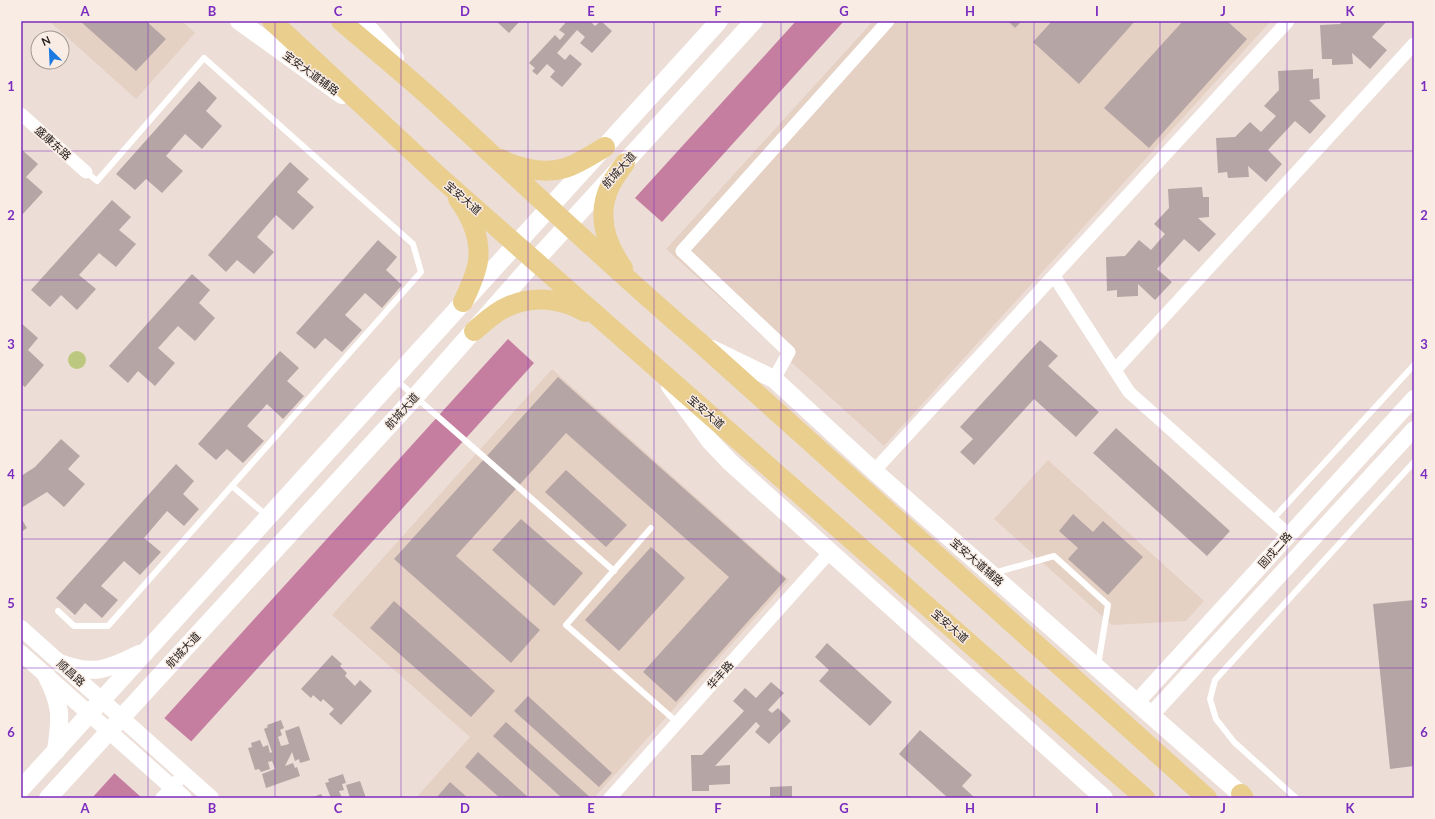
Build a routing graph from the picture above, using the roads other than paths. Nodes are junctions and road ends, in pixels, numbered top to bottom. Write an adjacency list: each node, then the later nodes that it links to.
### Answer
1 (239, 21): 12 (main road, 宝安大道辅路)
2 (272, 21): 12 (main road, 宝安大道)
3 (341, 21): 10 (main road)
4 (362, 21): 10 (main road)
5 (719, 21): 13 (main road)
6 (754, 21): 15 (main road, 航城大道)
7 (888, 21): 32 (street)
8 (1288, 21): 22 (street)
9 (1414, 44): 29 (street)
10 (432, 99): 14 (main road)
11 (21, 114): 16 (street, 盛康东路)
12 (384, 125): 17 (main road, 宝安大道)
13 (605, 147): 14 (main road); 18 (main road)
14 (483, 148): 18 (main road)
15 (625, 163): 19 (main road, 航城大道); 23 (main road)
16 (86, 172): 38 (lane)
17 (443, 180): 20 (main road, 宝安大道); 24 (main road)
18 (549, 208): 19 (main road); 20 (main road)
19 (567, 226): 21 (main road, 航城大道); 23 (main road)
20 (516, 244): 21 (main road, 宝安大道); 24 (main road)
21 (535, 261): 25 (main road, 宝安大道); 26 (main road, 航城大道)
22 (1054, 276): 29 (street); 37 (street)
23 (636, 288): 27 (main road)
24 (463, 302): 31 (main road)
25 (605, 323): 26 (main road); 30 (main road, 宝安大道)
26 (474, 330): 33 (main road, 航城大道)
27 (698, 341): 32 (main road, 宝安大道辅路); 71 (main road)
28 (1414, 365): 40 (lane)
29 (1115, 370): 40 (street)
30 (660, 372): 43 (main road); 70 (main road, 宝安大道)
31 (394, 378): 33 (lane); 39 (main road)
32 (774, 379): 37 (main road, 宝安大道辅路)
33 (415, 397): 44 (lane); 57 (main road, 航城大道)
34 (1414, 398): 42 (street, 固戍二路)
35 (1414, 429): 56 (street, 固戍二路)
36 (1414, 462): 72 (lane)
37 (874, 471): 45 (main road, 宝安大道辅路)
38 (232, 486): 39 (lane); 46 (lane)
39 (268, 517): 48 (main road)
40 (1272, 520): 42 (street)
41 (651, 528): 44 (lane)
42 (1289, 535): 54 (street, 固戍二路)
43 (830, 552): 58 (street, 华丰路); 64 (main road)
44 (614, 571): 58 (lane)
45 (990, 574): 51 (main road, 宝安大道辅路); 51 (lane)
46 (58, 611)
47 (21, 628): 50 (street, 顺昌路)
48 (147, 650): 50 (main road); 53 (main road)
49 (21, 653): 52 (street, 顺昌路)
50 (60, 663): 53 (street, 顺昌路)
51 (1097, 668): 54 (main road, 宝安大道辅路)
52 (46, 675): 55 (street, 顺昌路); 60 (main road)
53 (102, 700): 55 (main road); 57 (street, 顺昌路)
54 (1136, 703): 56 (main road, 宝安大道辅路)
55 (89, 714): 59 (street, 顺昌路); 60 (main road)
56 (1151, 715): 65 (main road, 宝安大道辅路)
57 (121, 718): 59 (main road, 航城大道); 61 (street, 顺昌路)
58 (678, 723): 69 (street, 华丰路)
59 (109, 731): 63 (street, 顺昌路); 66 (main road, 航城大道)
60 (56, 751): 62 (main road)
61 (181, 771): 63 (street); 68 (street)
62 (21, 789)
63 (167, 789): 67 (street)
64 (1096, 795)
65 (1243, 797)
66 (48, 798)
67 (184, 798)
68 (211, 798)
69 (610, 798)
70 (1145, 798)
71 (1207, 798)
72 (1296, 798)

